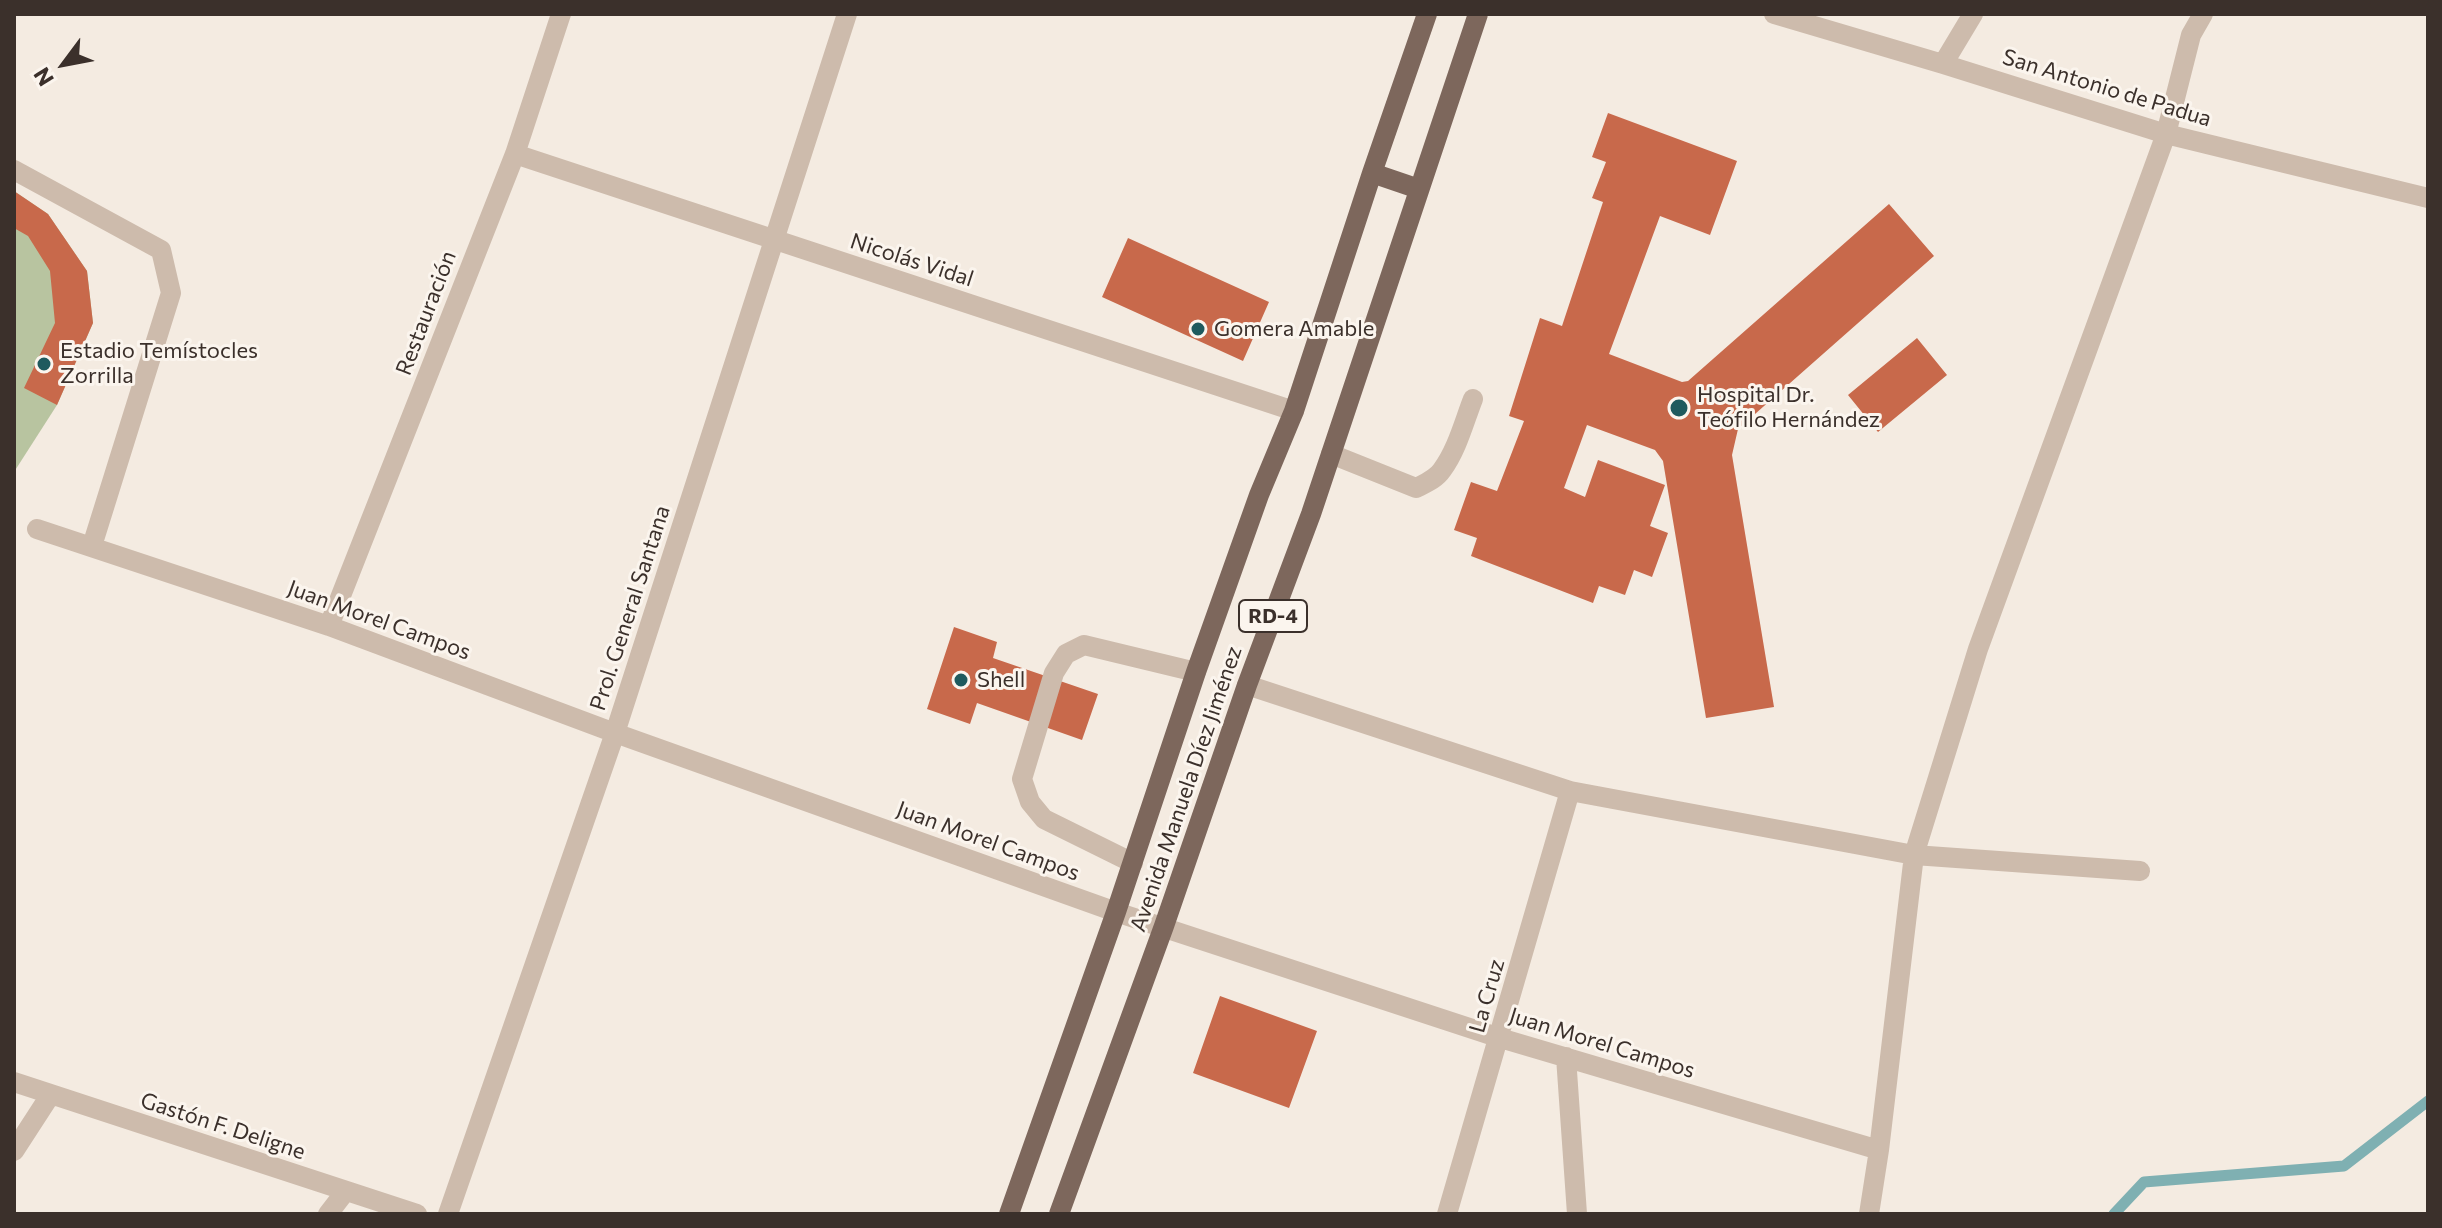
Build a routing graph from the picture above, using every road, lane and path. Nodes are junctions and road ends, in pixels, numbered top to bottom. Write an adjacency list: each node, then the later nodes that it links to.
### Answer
1 (561, 14): 10 (street, Restauración)
2 (847, 14): 15 (street, Prol. General Santana)
3 (1427, 14): 12 (main road, Avenida Manuela Díez Jiménez / RD-4)
4 (1478, 14): 13 (main road, Avenida Manuela Díez Jiménez / RD-4)
5 (1774, 14): 8 (street, San Antonio de Padua)
6 (1973, 14): 8 (street)
7 (2203, 14): 9 (street)
8 (1943, 64): 9 (street, San Antonio de Padua)
9 (2166, 134): 14 (street, San Antonio de Padua); 26 (street)
10 (515, 154): 15 (street, Nicolás Vidal); 21 (street, Restauración)
11 (14, 170): 20 (street)
12 (1372, 173): 13 (main road); 17 (main road, Avenida Manuela Díez Jiménez / RD-4)
13 (1419, 189): 18 (main road, Avenida Manuela Díez Jiménez / RD-4)
14 (2428, 198)
15 (774, 239): 17 (street, Nicolás Vidal); 24 (street, Prol. General Santana)
16 (1473, 399): 18 (street)
17 (1294, 411): 22 (main road, Avenida Manuela Díez Jiménez / RD-4)
18 (1331, 454): 23 (main road, Avenida Manuela Díez Jiménez / RD-4)
19 (37, 529): 20 (street, Juan Morel Campos)
20 (92, 546): 21 (street, Juan Morel Campos)
21 (329, 626): 24 (street, Juan Morel Campos)
22 (1196, 672): 27 (main road, Avenida Manuela Díez Jiménez / RD-4); 27 (street)
23 (1247, 685): 25 (street); 30 (main road, Avenida Manuela Díez Jiménez / RD-4)
24 (615, 733): 29 (street, Juan Morel Campos); 40 (street, Prol. General Santana)
25 (1570, 791): 26 (street); 31 (street, La Cruz)
26 (1914, 855): 28 (street); 35 (street)
27 (1133, 863): 29 (main road, Avenida Manuela Díez Jiménez / RD-4)
28 (2140, 871)
29 (1116, 912): 30 (street, Juan Morel Campos); 41 (main road, Avenida Manuela Díez Jiménez / RD-4)
30 (1164, 926): 31 (street, Juan Morel Campos); 42 (main road, Avenida Manuela Díez Jiménez / RD-4)
31 (1500, 1038): 32 (street, Juan Morel Campos); 43 (street, La Cruz)
32 (1566, 1057): 35 (street, Juan Morel Campos); 44 (street)
33 (14, 1082): 34 (street, Gastón F. Deligne)
34 (51, 1094): 36 (street); 37 (street, Gastón F. Deligne)
35 (1879, 1150): 45 (street)
36 (14, 1151)
37 (345, 1192): 38 (street); 39 (street, Gastón F. Deligne)
38 (328, 1214)
39 (417, 1214)
40 (448, 1214)
41 (1009, 1214)
42 (1059, 1214)
43 (1447, 1214)
44 (1577, 1214)
45 (1869, 1214)

